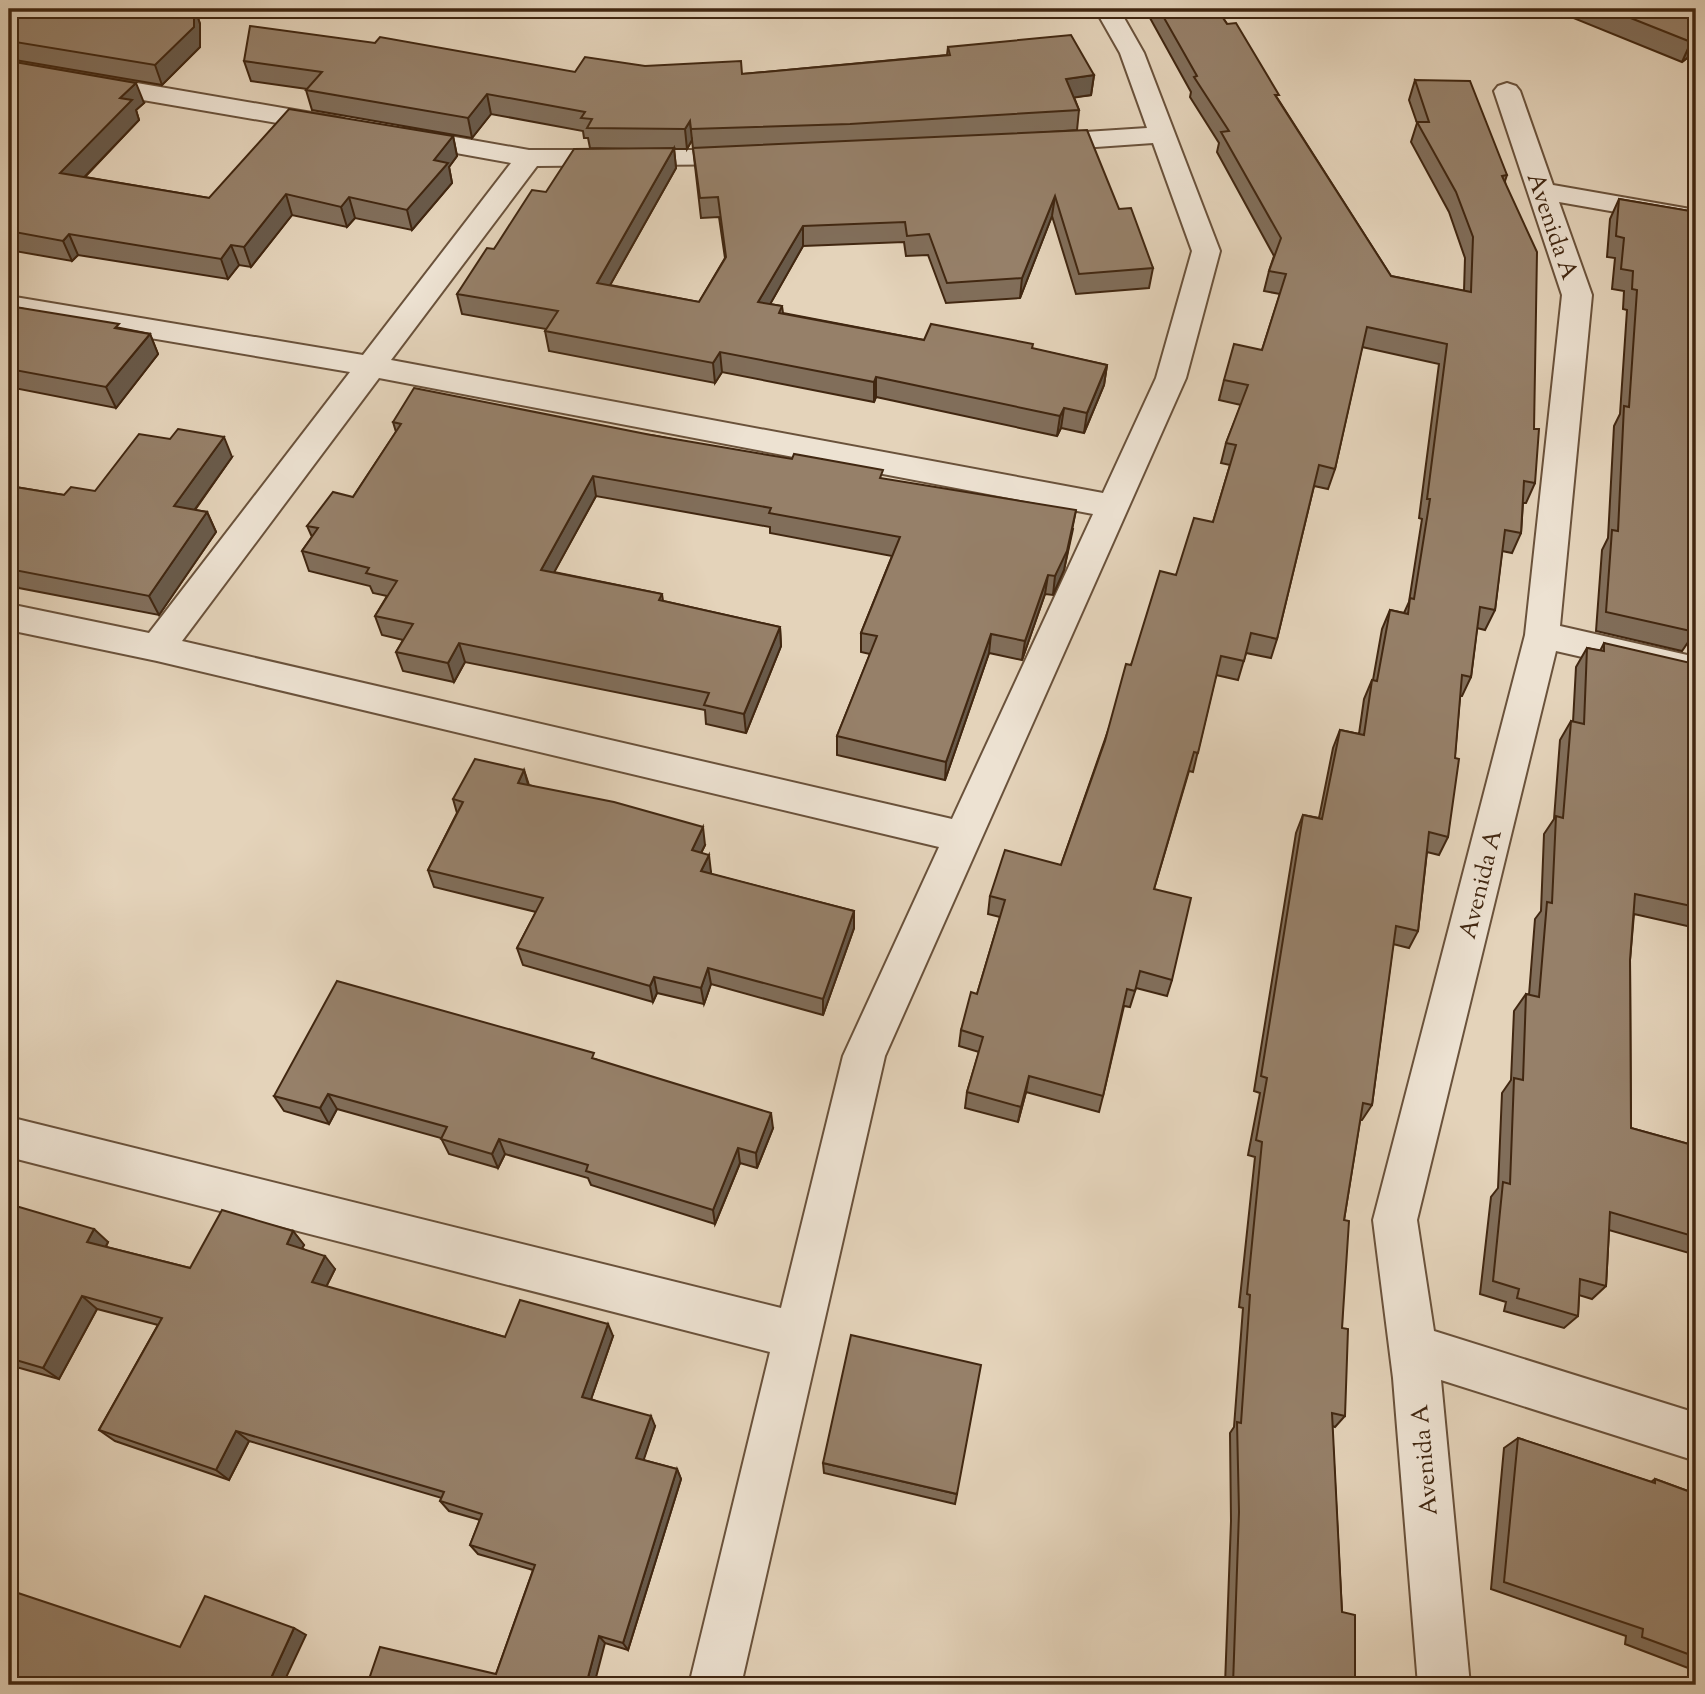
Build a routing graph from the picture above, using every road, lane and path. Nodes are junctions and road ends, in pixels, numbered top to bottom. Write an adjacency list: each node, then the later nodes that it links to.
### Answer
1 (1107, 9): 4 (street)
2 (9, 69): 6 (street)
3 (1507, 91): 8 (street, Avenida A)
4 (1161, 135): 5 (street); 12 (street)
5 (1012, 145)
6 (528, 158): 7 (street); 11 (street)
7 (770, 158)
8 (1541, 191): 9 (street); 14 (street, Avenida A)
9 (1696, 218)
10 (9, 305): 11 (street)
11 (369, 366): 12 (street); 15 (street)
12 (1113, 506): 17 (street)
13 (9, 617): 15 (street)
14 (1542, 635): 16 (street); 20 (street, Avenida A)
15 (157, 648): 17 (street)
16 (1696, 670)
17 (963, 837): 19 (street)
18 (9, 1137): 19 (street)
19 (797, 1335): 22 (street)
20 (1413, 1348): 21 (street); 23 (street, Avenida A)
21 (1696, 1437)
22 (715, 1685)
23 (1444, 1685)

